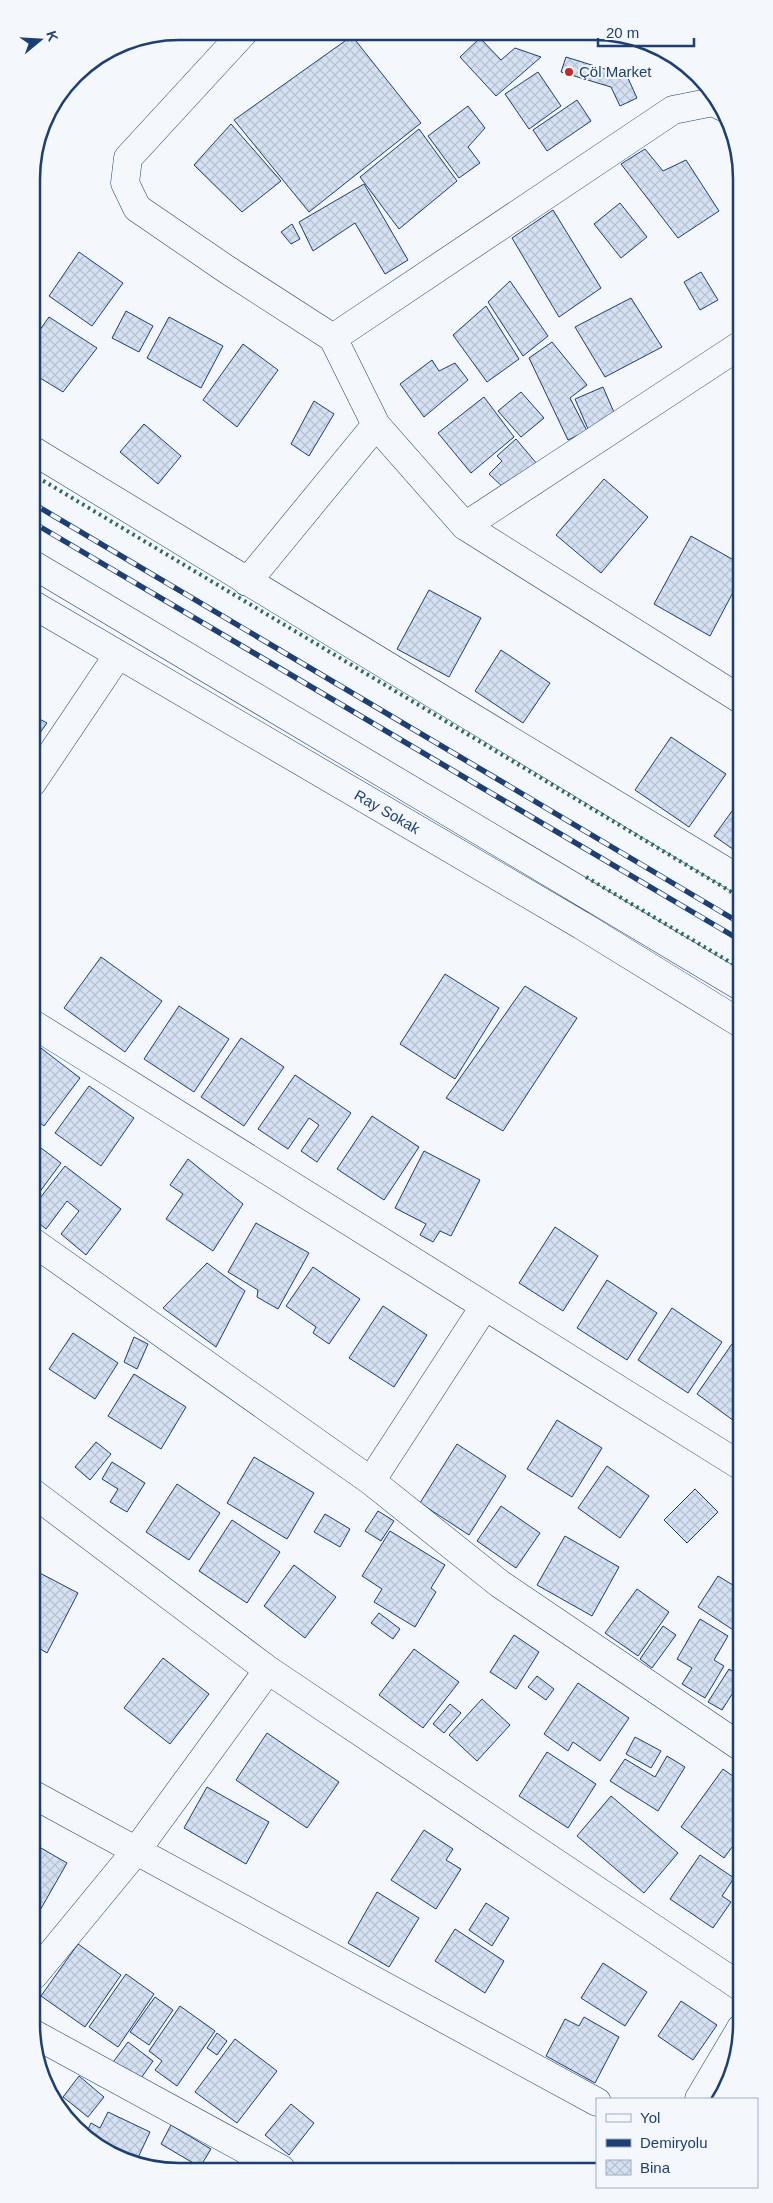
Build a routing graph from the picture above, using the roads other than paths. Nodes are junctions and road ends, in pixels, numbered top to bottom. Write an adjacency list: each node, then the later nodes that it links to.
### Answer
1 (237, 40): 3 (street)
2 (710, 103): 3 (street)
3 (333, 338): 5 (street)
4 (733, 356): 7 (street)
5 (376, 425): 7 (street); 9 (street)
6 (40, 455): 9 (street)
7 (465, 526): 12 (street)
8 (40, 569): 15 (street)
9 (248, 582): 14 (street)
10 (40, 609): 11 (street, Ray Sokak)
11 (118, 655): 13 (street); 16 (street, Ray Sokak)
12 (733, 695)
13 (40, 772)
14 (733, 876)
15 (733, 982)
16 (733, 1019)
17 (40, 1028): 19 (street)
18 (40, 1247): 21 (street)
19 (484, 1307): 20 (street); 21 (street)
20 (733, 1461)
21 (371, 1482): 24 (street)
22 (40, 1498): 23 (street)
23 (268, 1670): 26 (street); 28 (street)
24 (733, 1742)
25 (40, 1798): 26 (street)
26 (136, 1851): 27 (street); 32 (street)
27 (40, 1968)
28 (733, 1982)
29 (41, 2038): 33 (street)
30 (723, 2075): 31 (street)
31 (700, 2098)
32 (596, 2101)
33 (270, 2163)

